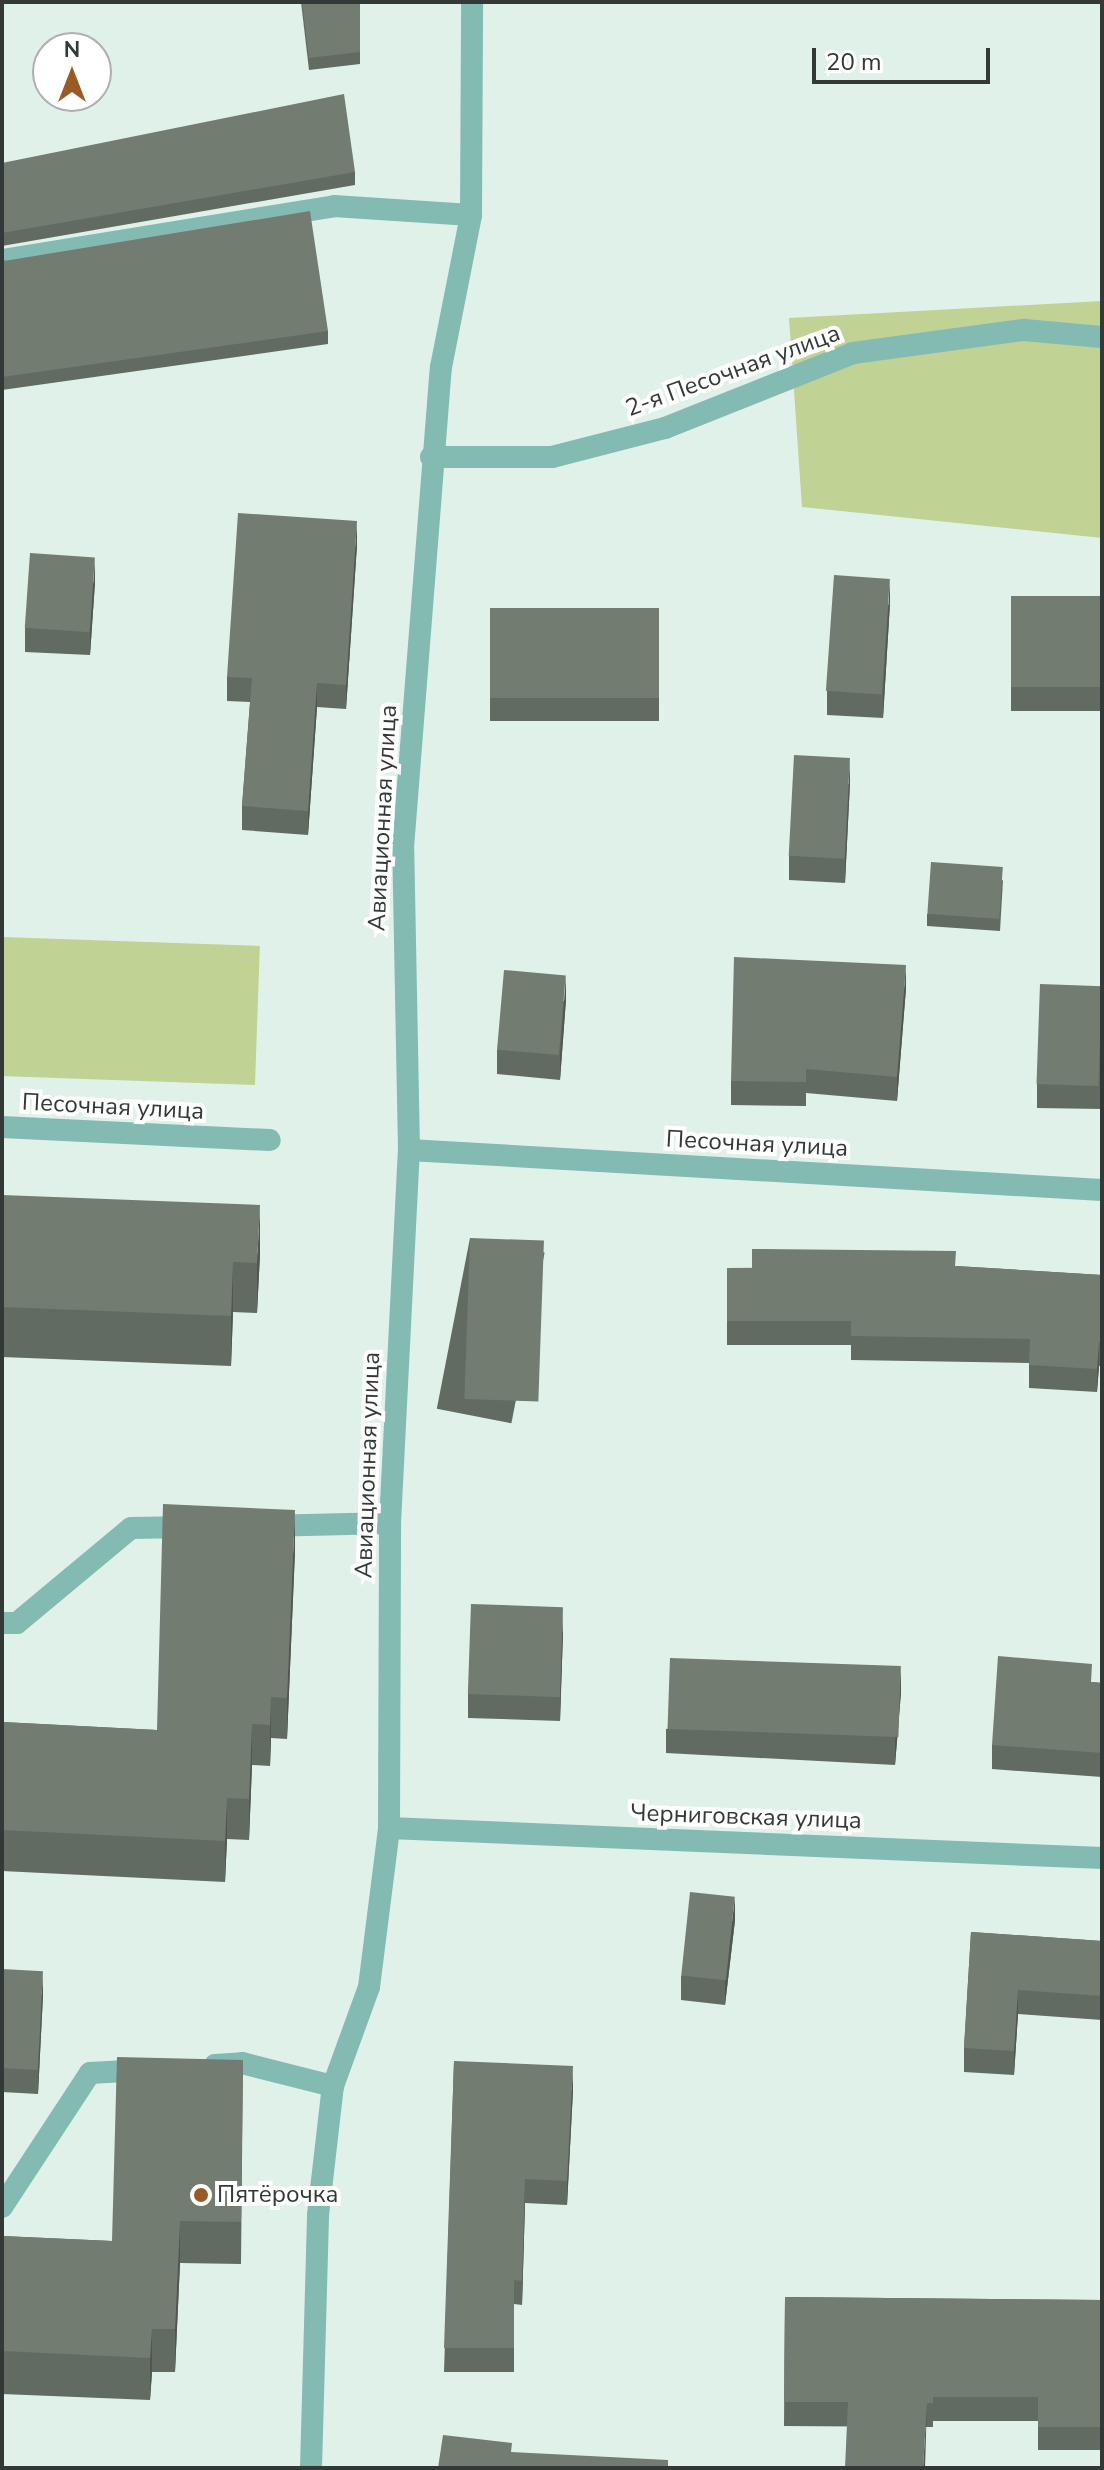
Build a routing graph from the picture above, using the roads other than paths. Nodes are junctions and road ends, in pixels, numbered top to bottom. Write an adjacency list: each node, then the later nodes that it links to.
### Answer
1 (472, 2): 2 (street, Авиационная улица)
2 (471, 215): 3 (street); 5 (street, Авиационная улица)
3 (2, 260)
4 (1102, 337): 5 (street, 2-я Песочная улица)
5 (431, 457): 8 (street, Авиационная улица)
6 (2, 1127): 7 (street, Песочная улица)
7 (270, 1140)
8 (409, 1150): 9 (street, Песочная улица); 10 (street, Авиационная улица)
9 (1102, 1190)
10 (390, 1523): 11 (street); 14 (street, Авиационная улица)
11 (237, 1526)
12 (207, 1527): 13 (street)
13 (2, 1623)
14 (389, 1828): 15 (street, Черниговская улица); 18 (street, Авиационная улица)
15 (1102, 1858)
16 (197, 2066): 18 (street)
17 (166, 2068): 19 (street)
18 (333, 2086): 20 (street, Авиационная улица)
19 (2, 2207)
20 (311, 2468)

